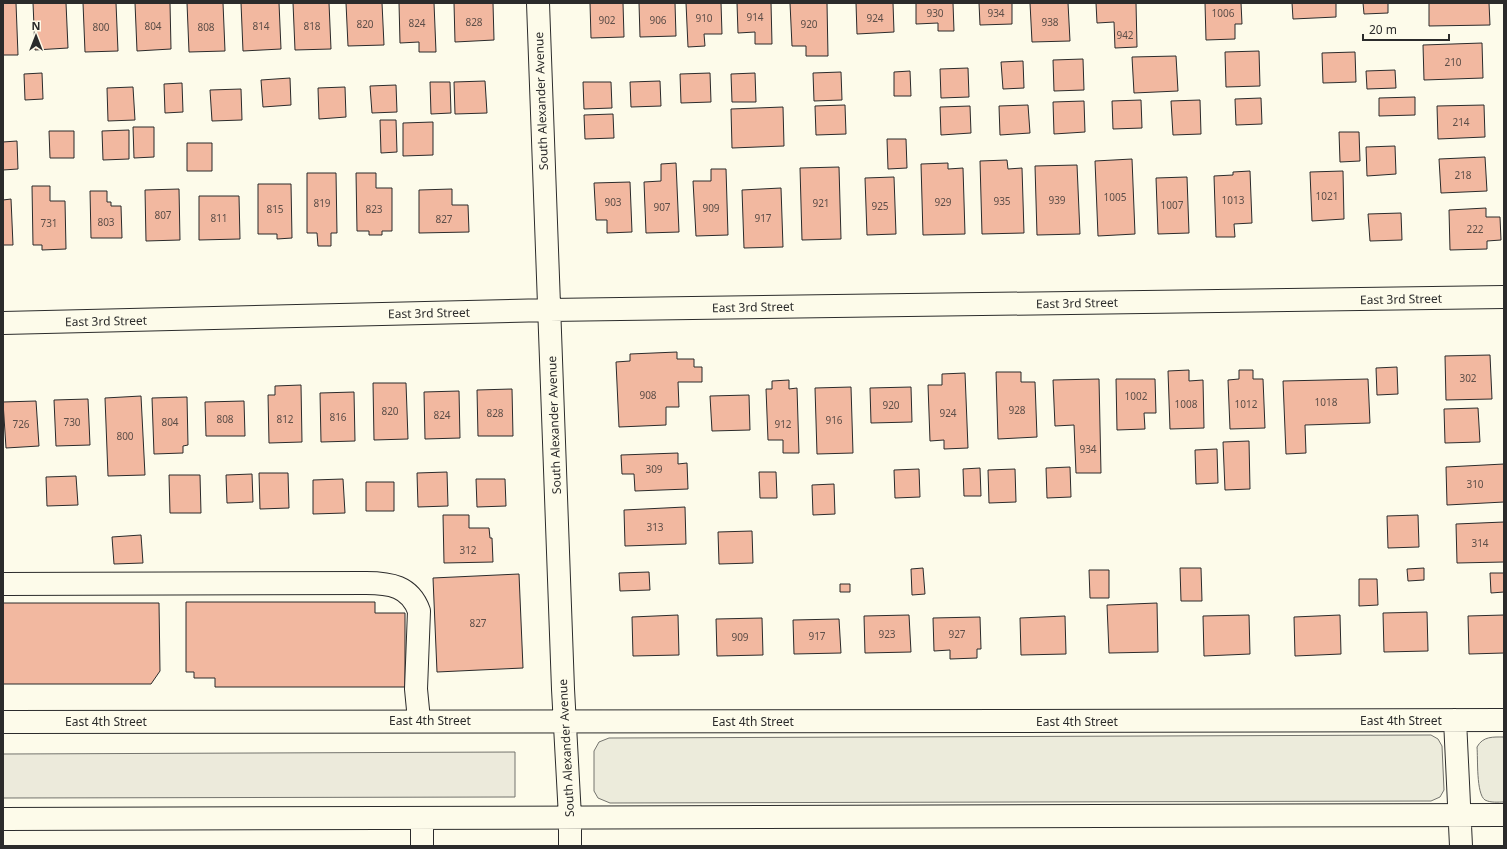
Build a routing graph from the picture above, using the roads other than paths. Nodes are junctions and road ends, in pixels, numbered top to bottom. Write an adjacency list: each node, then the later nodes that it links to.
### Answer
1 (538, 3): 3 (street, South Alexander Avenue)
2 (1504, 297): 3 (street, East 3rd Street)
3 (549, 310): 4 (street, East 3rd Street); 9 (street, South Alexander Avenue)
4 (3, 323)
5 (3, 584): 6 (street)
6 (419, 720): 9 (street, East 4th Street); 10 (street, East 4th Street)
7 (1455, 720): 8 (street, East 4th Street); 9 (street, East 4th Street); 11 (street)
8 (1504, 720)
9 (565, 721): 13 (street, South Alexander Avenue)
10 (3, 722)
11 (1460, 815): 12 (street); 13 (street); 18 (street)
12 (1504, 815)
13 (570, 817): 15 (street); 17 (street, South Alexander Avenue)
14 (3, 819): 15 (street)
15 (422, 819): 16 (street)
16 (422, 846)
17 (570, 846)
18 (1461, 846)

